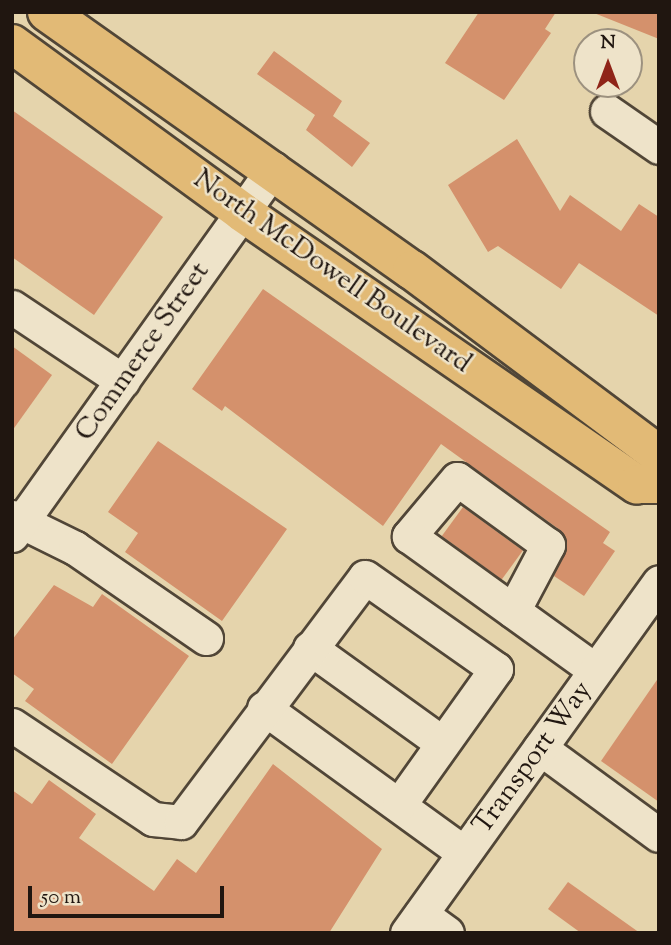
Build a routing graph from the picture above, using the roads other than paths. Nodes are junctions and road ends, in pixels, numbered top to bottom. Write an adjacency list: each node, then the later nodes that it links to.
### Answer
1 (47, 12): 5 (main road, North McDowell Boulevard)
2 (12, 44): 6 (main road, North McDowell Boulevard)
3 (607, 111): 4 (street)
4 (659, 147)
5 (273, 169): 6 (street, Commerce Street); 9 (main road, North McDowell Boulevard)
6 (242, 212): 8 (street, Commerce Street); 10 (main road, North McDowell Boulevard)
7 (12, 307): 8 (street)
8 (122, 381): 11 (street, Commerce Street)
9 (659, 455)
10 (659, 484)
11 (15, 525): 14 (street)
12 (659, 582): 16 (street, Transport Way)
13 (513, 611): 16 (street)
14 (206, 638)
15 (310, 648): 17 (street); 19 (street); 19 (street)
16 (595, 670): 20 (street, Transport Way)
17 (264, 708): 18 (street); 21 (street)
18 (12, 725)
19 (442, 743): 21 (street)
20 (540, 748): 22 (street); 23 (street, Transport Way)
21 (398, 805): 23 (street)
22 (659, 835)
23 (464, 853): 24 (street, Transport Way)
24 (425, 927)

